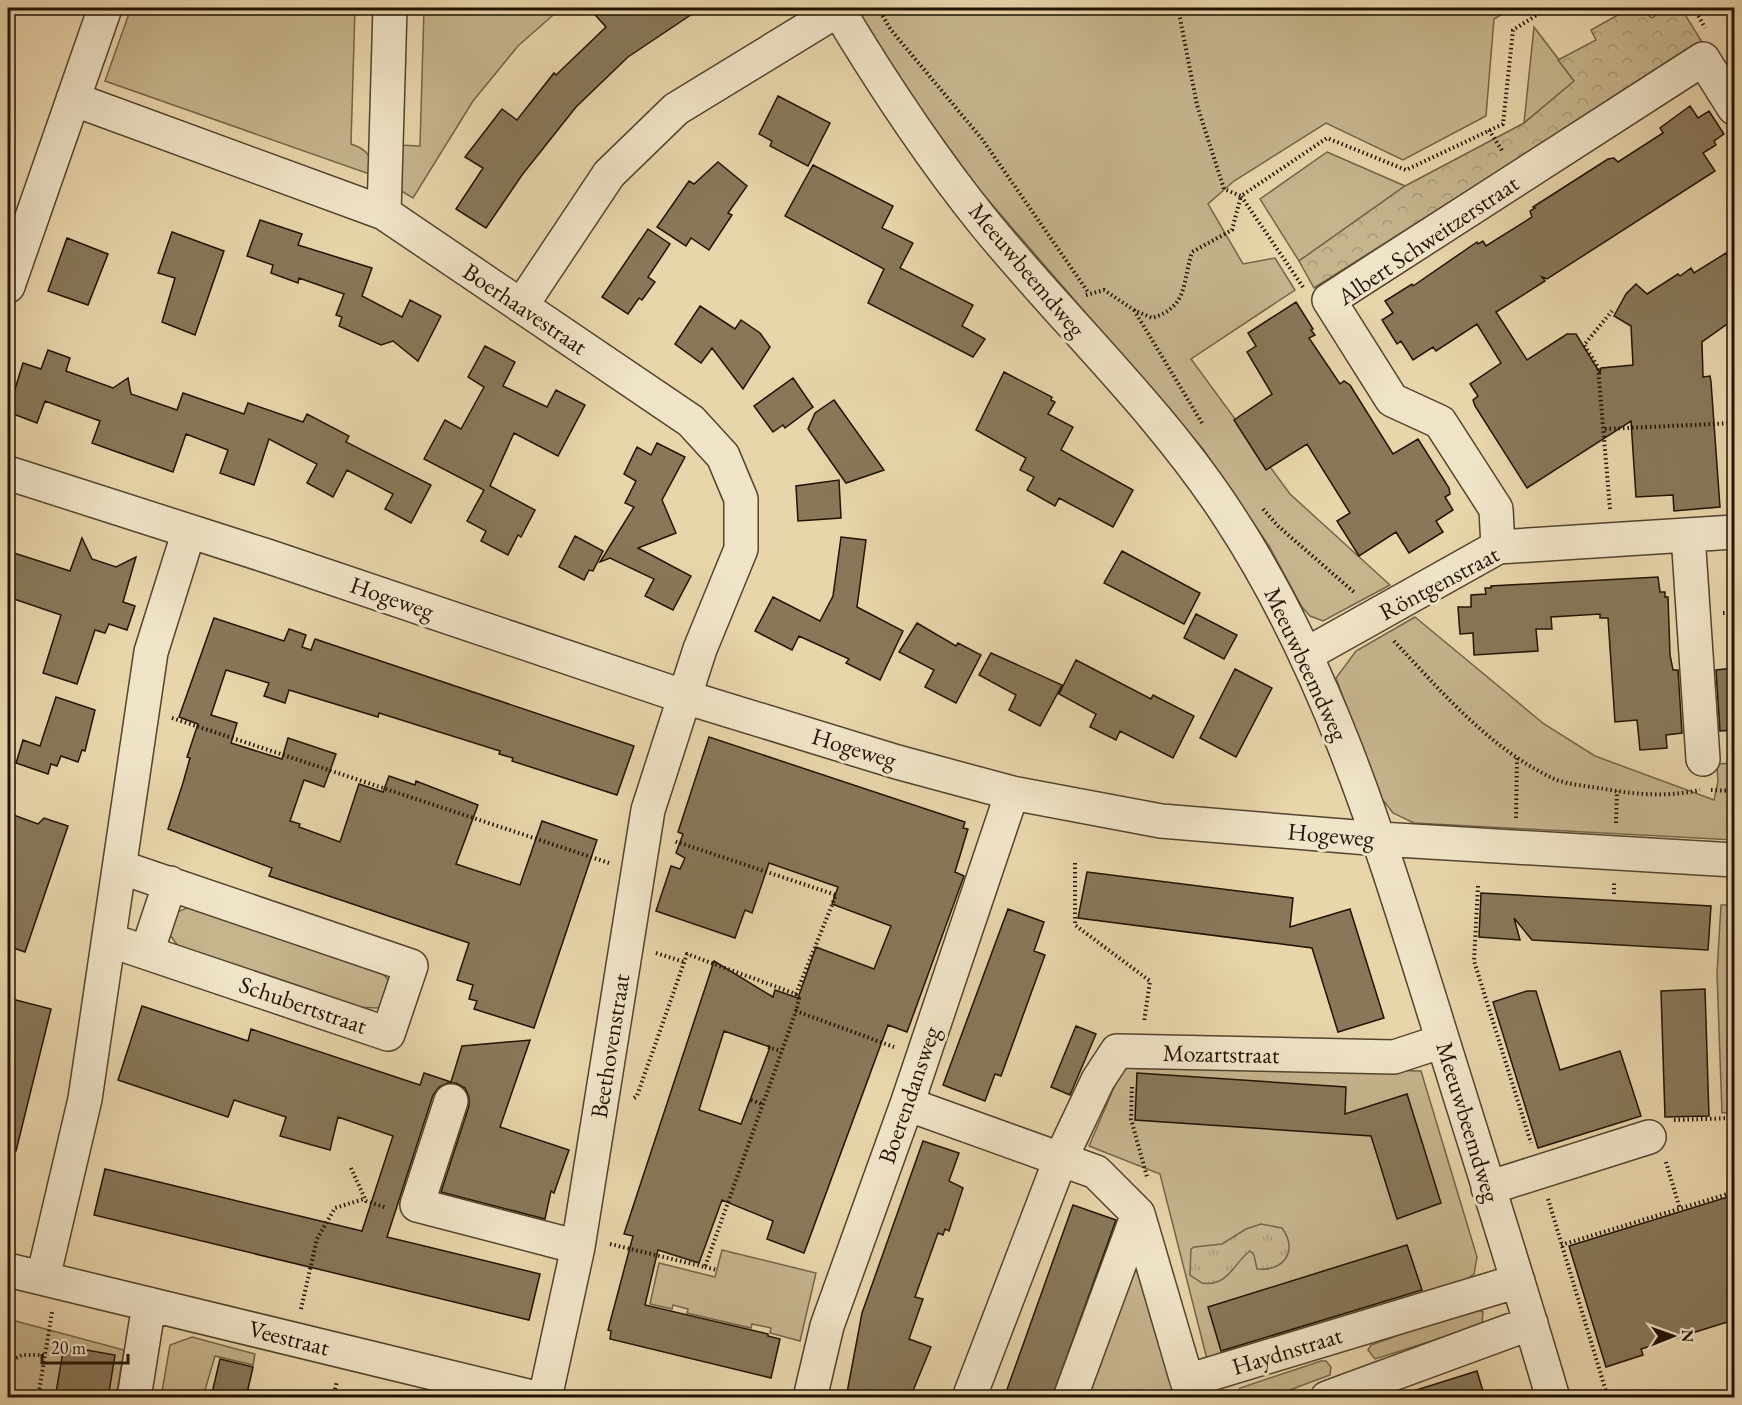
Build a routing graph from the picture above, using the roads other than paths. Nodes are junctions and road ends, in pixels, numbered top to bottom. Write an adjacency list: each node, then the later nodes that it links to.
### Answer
1 (105, 8): 4 (street)
2 (390, 8): 6 (street)
3 (838, 9): 8 (street); 14 (street, Meeuwbeemdweg)
4 (73, 99): 6 (street, Boerhaavestraat); 7 (street)
5 (1734, 108): 13 (street, Albert Schweitzerstraat)
6 (384, 213): 8 (street, Boerhaavestraat)
7 (8, 286)
8 (521, 306): 15 (street, Boerhaavestraat)
9 (8, 473): 10 (street, Hogeweg)
10 (189, 531): 15 (street, Hogeweg); 20 (street)
11 (1734, 532): 12 (street, Röntgenstraat)
12 (1688, 535): 13 (street, Röntgenstraat); 16 (street)
13 (1498, 547): 14 (street, Röntgenstraat)
14 (1307, 654): 18 (street, Meeuwbeemdweg)
15 (685, 697): 17 (street, Hogeweg); 31 (street, Beethovenstraat)
16 (1703, 759)
17 (1012, 793): 18 (street, Hogeweg); 26 (street, Boerendansweg)
18 (1380, 840): 19 (street, Hogeweg); 24 (street, Meeuwbeemdweg)
19 (1734, 860)
20 (120, 867): 21 (street, Schubertstraat); 22 (street)
21 (170, 883): 23 (street); 23 (street, Schubertstraat)
22 (109, 940): 23 (street, Schubertstraat); 33 (street)
23 (147, 952)
24 (1443, 1041): 28 (street, Mozartstraat); 29 (street, Meeuwbeemdweg)
25 (451, 1101): 31 (street)
26 (907, 1104): 28 (street, Haydnstraat); 40 (street, Boerendansweg)
27 (1648, 1137): 29 (street)
28 (1061, 1158): 30 (street, Haydnstraat); 41 (street)
29 (1488, 1188): 34 (street, Meeuwbeemdweg)
30 (1138, 1214): 34 (street, Haydnstraat); 42 (street)
31 (578, 1247): 39 (street, Beethovenstraat)
32 (8, 1270): 33 (street, Veestraat)
33 (50, 1280): 35 (street, Veestraat)
34 (1518, 1281): 36 (street, Meeuwbeemdweg)
35 (149, 1304): 37 (street); 38 (street, Veestraat)
36 (1531, 1323): 43 (street); 44 (street, Meeuwbeemdweg)
37 (134, 1398)
38 (536, 1398)
39 (544, 1398)
40 (810, 1398)
41 (969, 1398)
42 (1070, 1398)
43 (1327, 1398)
44 (1553, 1398)

